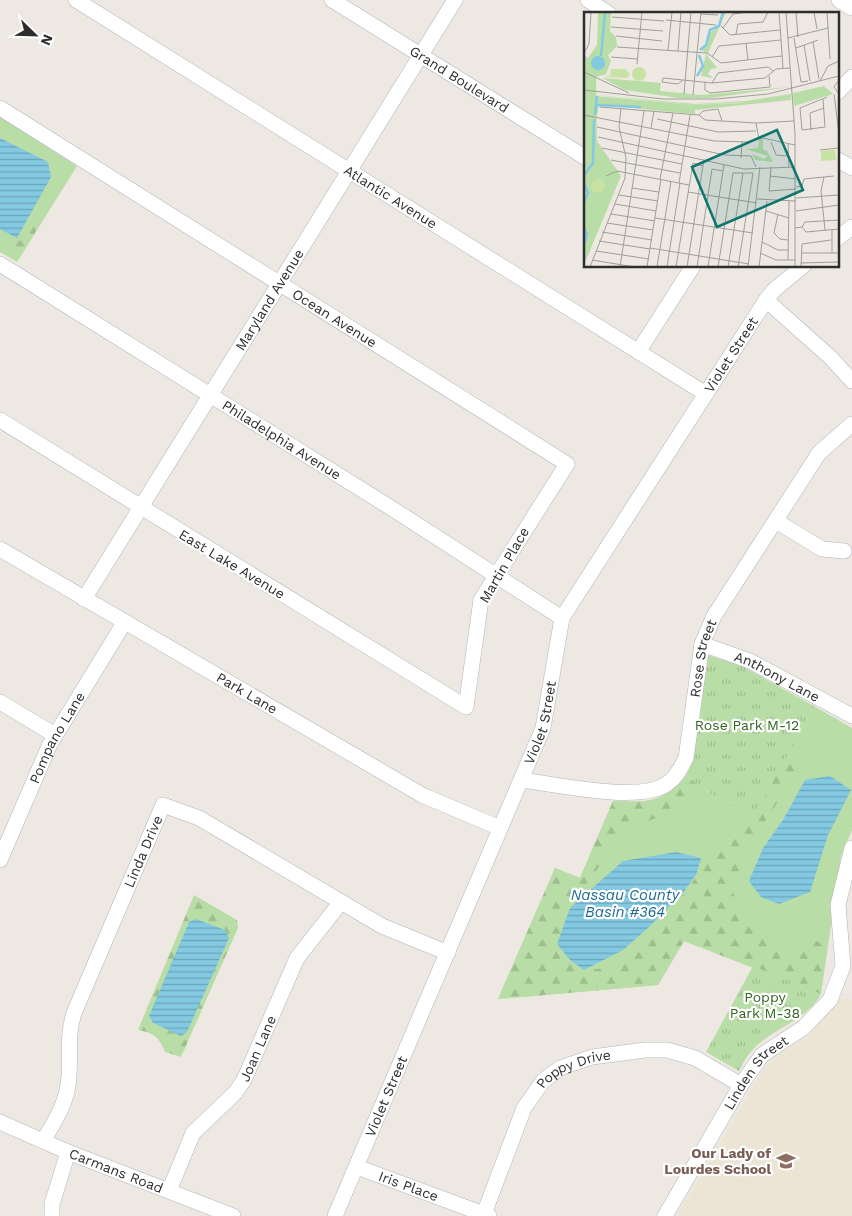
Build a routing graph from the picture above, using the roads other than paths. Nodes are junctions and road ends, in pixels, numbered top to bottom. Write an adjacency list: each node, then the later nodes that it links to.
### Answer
1 (76, 0): 15 (street, Atlantic Avenue)
2 (332, 0): 8 (street, Grand Boulevard)
3 (455, 0): 8 (street, Maryland Avenue)
4 (588, 0): 7 (street)
5 (839, 0): 6 (street)
6 (852, 8)
7 (606, 12)
8 (420, 55): 12 (street, Grand Boulevard); 15 (street, Maryland Avenue)
9 (852, 77): 10 (street)
10 (840, 90)
11 (0, 108): 21 (street, Ocean Avenue)
12 (584, 157)
13 (840, 161): 14 (street)
14 (852, 168)
15 (349, 171): 21 (street, Maryland Avenue); 23 (street, Atlantic Avenue)
16 (852, 227): 17 (street)
17 (840, 236)
18 (0, 264): 26 (street, Philadelphia Avenue)
19 (692, 268): 23 (street)
20 (801, 268): 22 (street, Violet Street)
21 (279, 283): 26 (street, Maryland Avenue); 29 (street, Ocean Avenue)
22 (766, 300): 24 (street); 25 (street, Violet Street)
23 (638, 352): 25 (street, Atlantic Avenue)
24 (852, 381)
25 (706, 394): 36 (street, Violet Street)
26 (210, 395): 30 (street, Maryland Avenue); 34 (street, Philadelphia Avenue)
27 (0, 420): 30 (street, East Lake Avenue)
28 (852, 424): 31 (street, Rose Street)
29 (567, 464): 34 (street, Martin Place)
30 (140, 508): 35 (street, Maryland Avenue); 40 (street, East Lake Avenue)
31 (776, 520): 33 (street); 38 (street, Rose Street)
32 (0, 549): 35 (street, Park Lane)
33 (844, 551)
34 (496, 575): 36 (street, Philadelphia Avenue); 40 (street, Martin Place)
35 (84, 599): 37 (street, Park Lane)
36 (562, 618): 43 (street, Violet Street)
37 (124, 623): 42 (street, Pompano Lane); 44 (street, Park Lane)
38 (702, 644): 41 (street, Anthony Lane); 43 (street, Rose Street)
39 (0, 702): 42 (street)
40 (466, 707)
41 (852, 716)
42 (55, 735): 46 (street, Pompano Lane)
43 (521, 780): 44 (street, Violet Street)
44 (500, 828): 48 (street, Violet Street)
45 (852, 848): 49 (street, Linden Street)
46 (0, 860)
47 (342, 902): 48 (street, Linda Drive); 52 (street, Linda Drive); 55 (street, Joan Lane)
48 (448, 953): 54 (street, Violet Street)
49 (847, 954): 50 (street, Linden Street)
50 (741, 1085): 56 (street, Poppy Drive); 60 (street, Linden Street)
51 (0, 1122): 52 (street, Carmans Road)
52 (43, 1141): 53 (street, Carmans Road)
53 (68, 1152): 55 (street, Carmans Road); 57 (street)
54 (357, 1167): 56 (street, Iris Place); 59 (street, Violet Street)
55 (169, 1191): 58 (street, Carmans Road)
56 (487, 1215)
57 (52, 1216)
58 (233, 1216)
59 (336, 1216)
60 (665, 1216)

